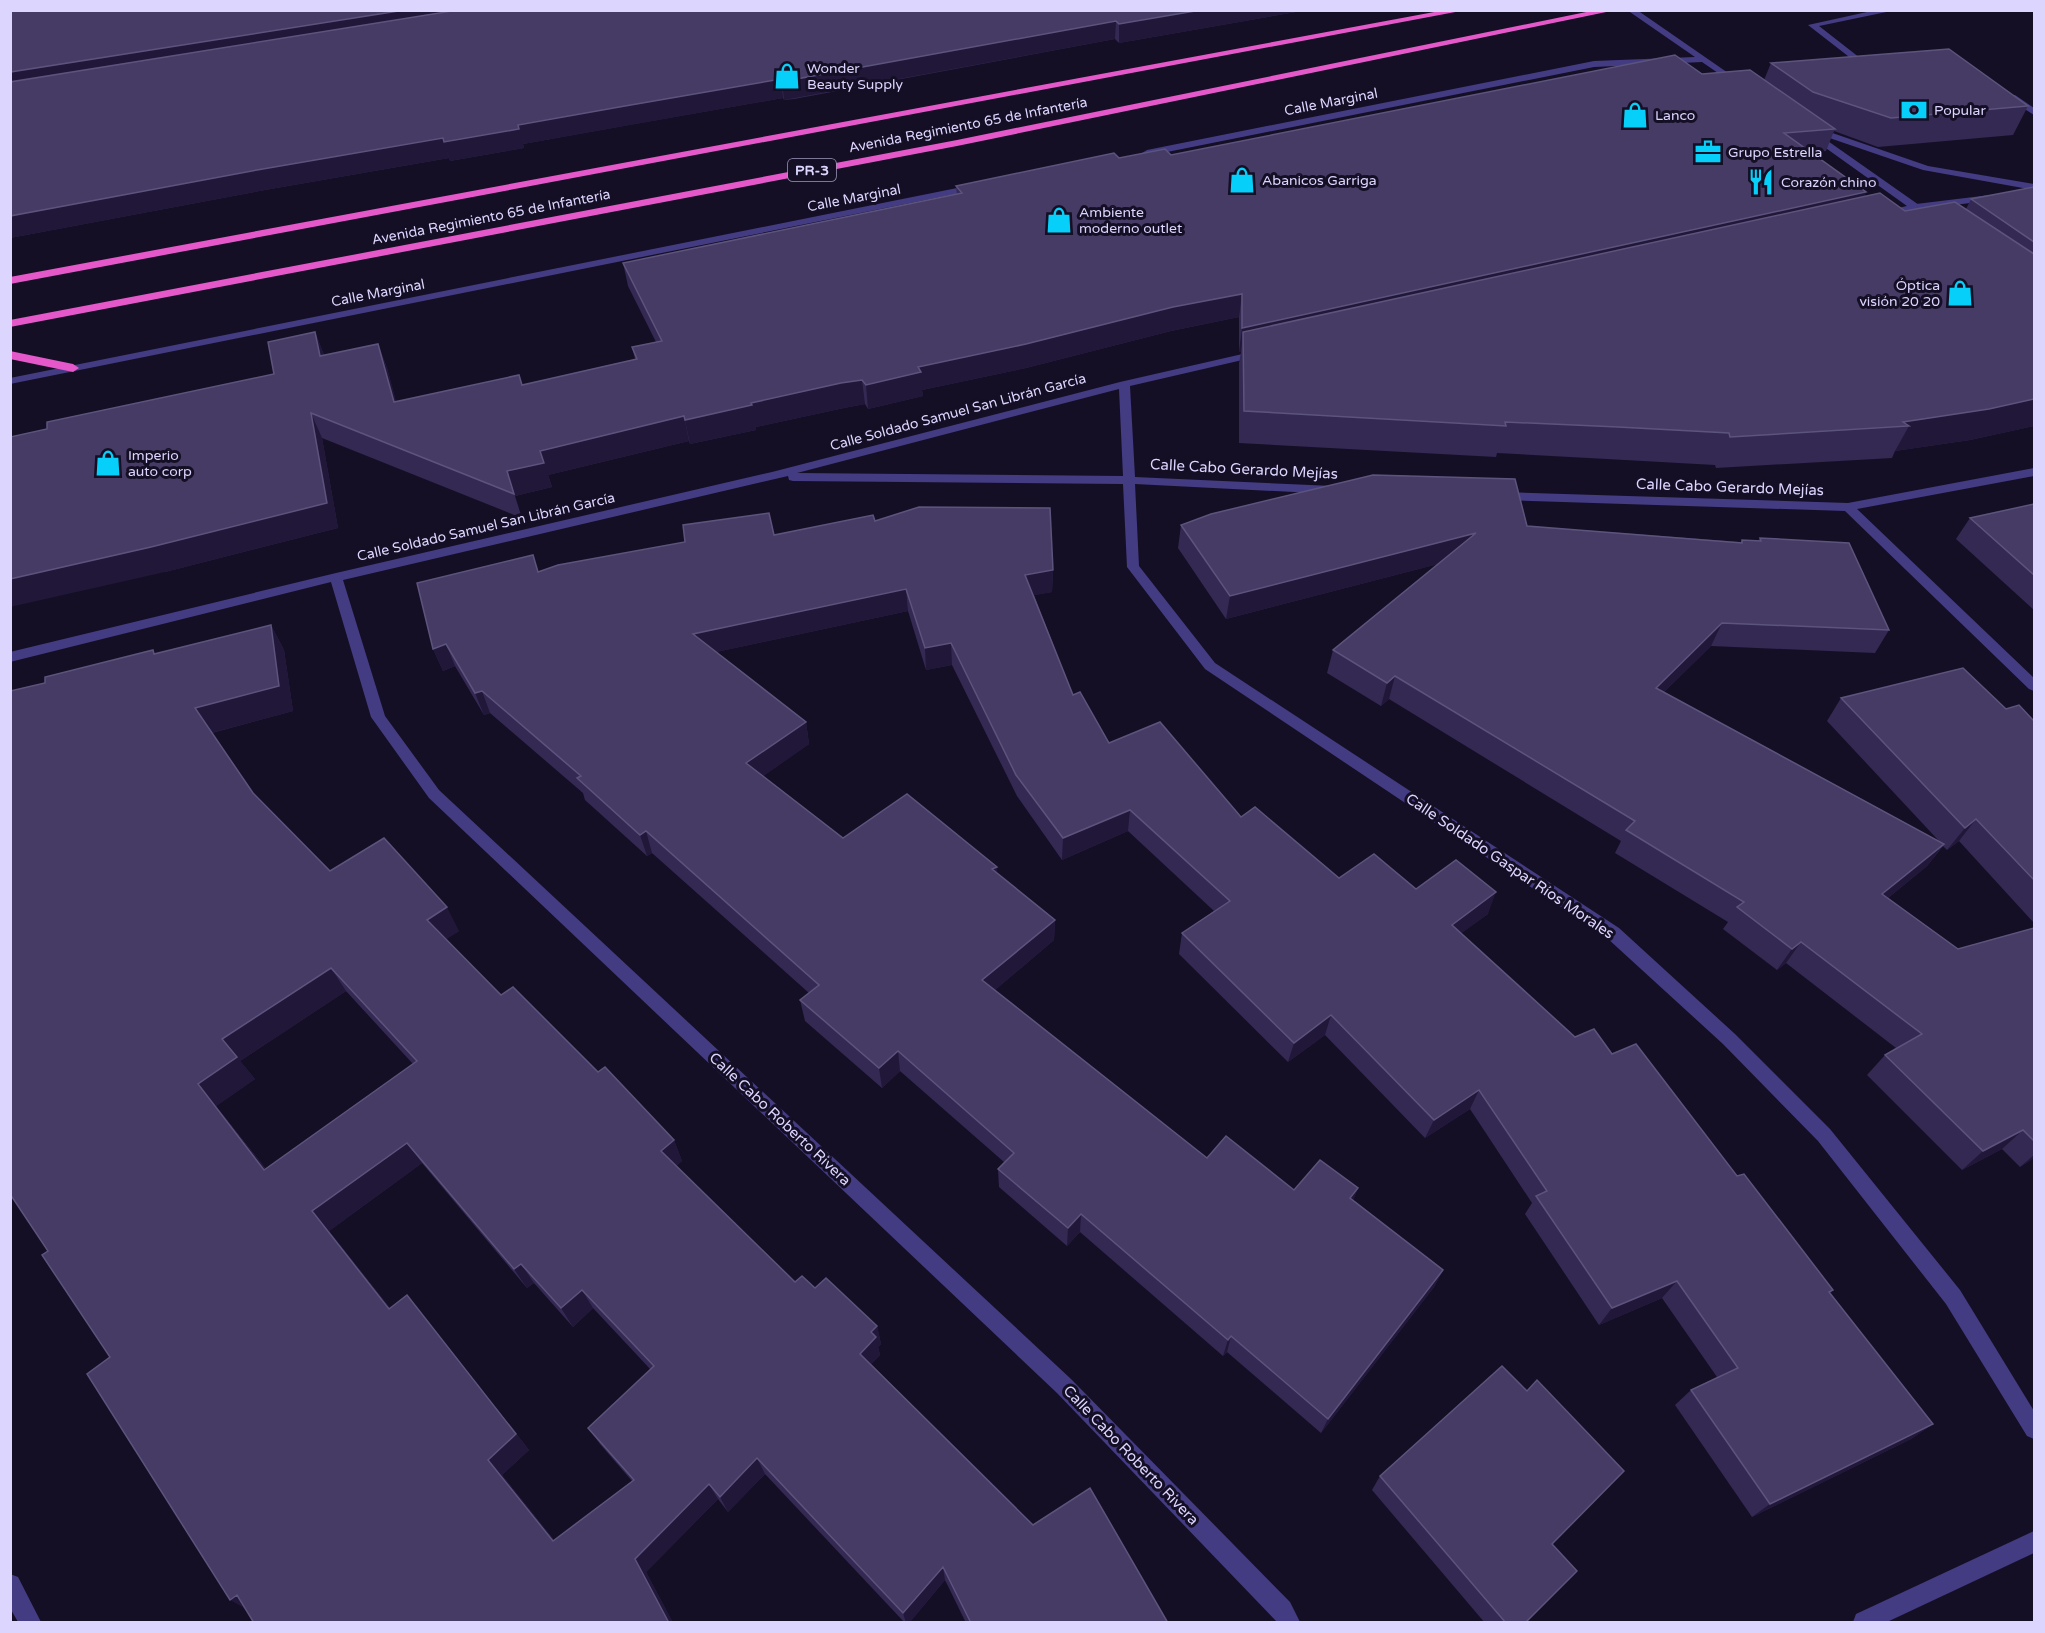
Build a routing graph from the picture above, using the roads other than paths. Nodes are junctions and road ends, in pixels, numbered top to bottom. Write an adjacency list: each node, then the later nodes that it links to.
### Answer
1 (1462, 10): 17 (highway, Avenida Regimiento 65 de Infantería)
2 (1612, 10): 18 (highway, Avenida Regimiento 65 de Infantería / PR-3)
3 (1631, 10): 5 (street)
4 (1892, 10): 6 (street)
5 (1705, 59): 7 (street); 10 (street, Calle Marginal)
6 (1875, 74)
7 (1751, 91)
8 (2006, 93): 9 (street)
9 (2034, 112)
10 (1137, 155)
11 (985, 185): 21 (street, Calle Marginal)
12 (2034, 189): 13 (street); 15 (street)
13 (2011, 195)
14 (1999, 196): 15 (street)
15 (1920, 211): 16 (street)
16 (1869, 218)
17 (10, 281)
18 (10, 324)
19 (1277, 349): 23 (street, Calle Soldado Samuel San Librán García)
20 (10, 355): 21 (highway)
21 (73, 368): 22 (street, Calle Marginal)
22 (10, 381)
23 (1124, 384): 25 (street, Calle Soldado Samuel San Librán García); 26 (street, Calle Soldado Gaspar Ríos Morales)
24 (2034, 472): 29 (street, Calle Cabo Gerardo Mejías)
25 (773, 476): 26 (street, Calle Cabo Gerardo Mejías); 30 (street, Calle Soldado Samuel San Librán García)
26 (1129, 480): 27 (street, Calle Cabo Gerardo Mejías); 33 (street, Calle Soldado Gaspar Ríos Morales)
27 (1346, 490)
28 (1489, 495): 29 (street, Calle Cabo Gerardo Mejías)
29 (1848, 507): 32 (street)
30 (336, 577): 31 (street, Calle Soldado Samuel San Librán García); 37 (street, Calle Cabo Roberto Rivera)
31 (10, 657)
32 (2034, 686)
33 (2034, 1429)
34 (2034, 1542): 38 (street)
35 (10, 1585): 36 (street)
36 (30, 1623)
37 (1289, 1623)
38 (1864, 1623)

